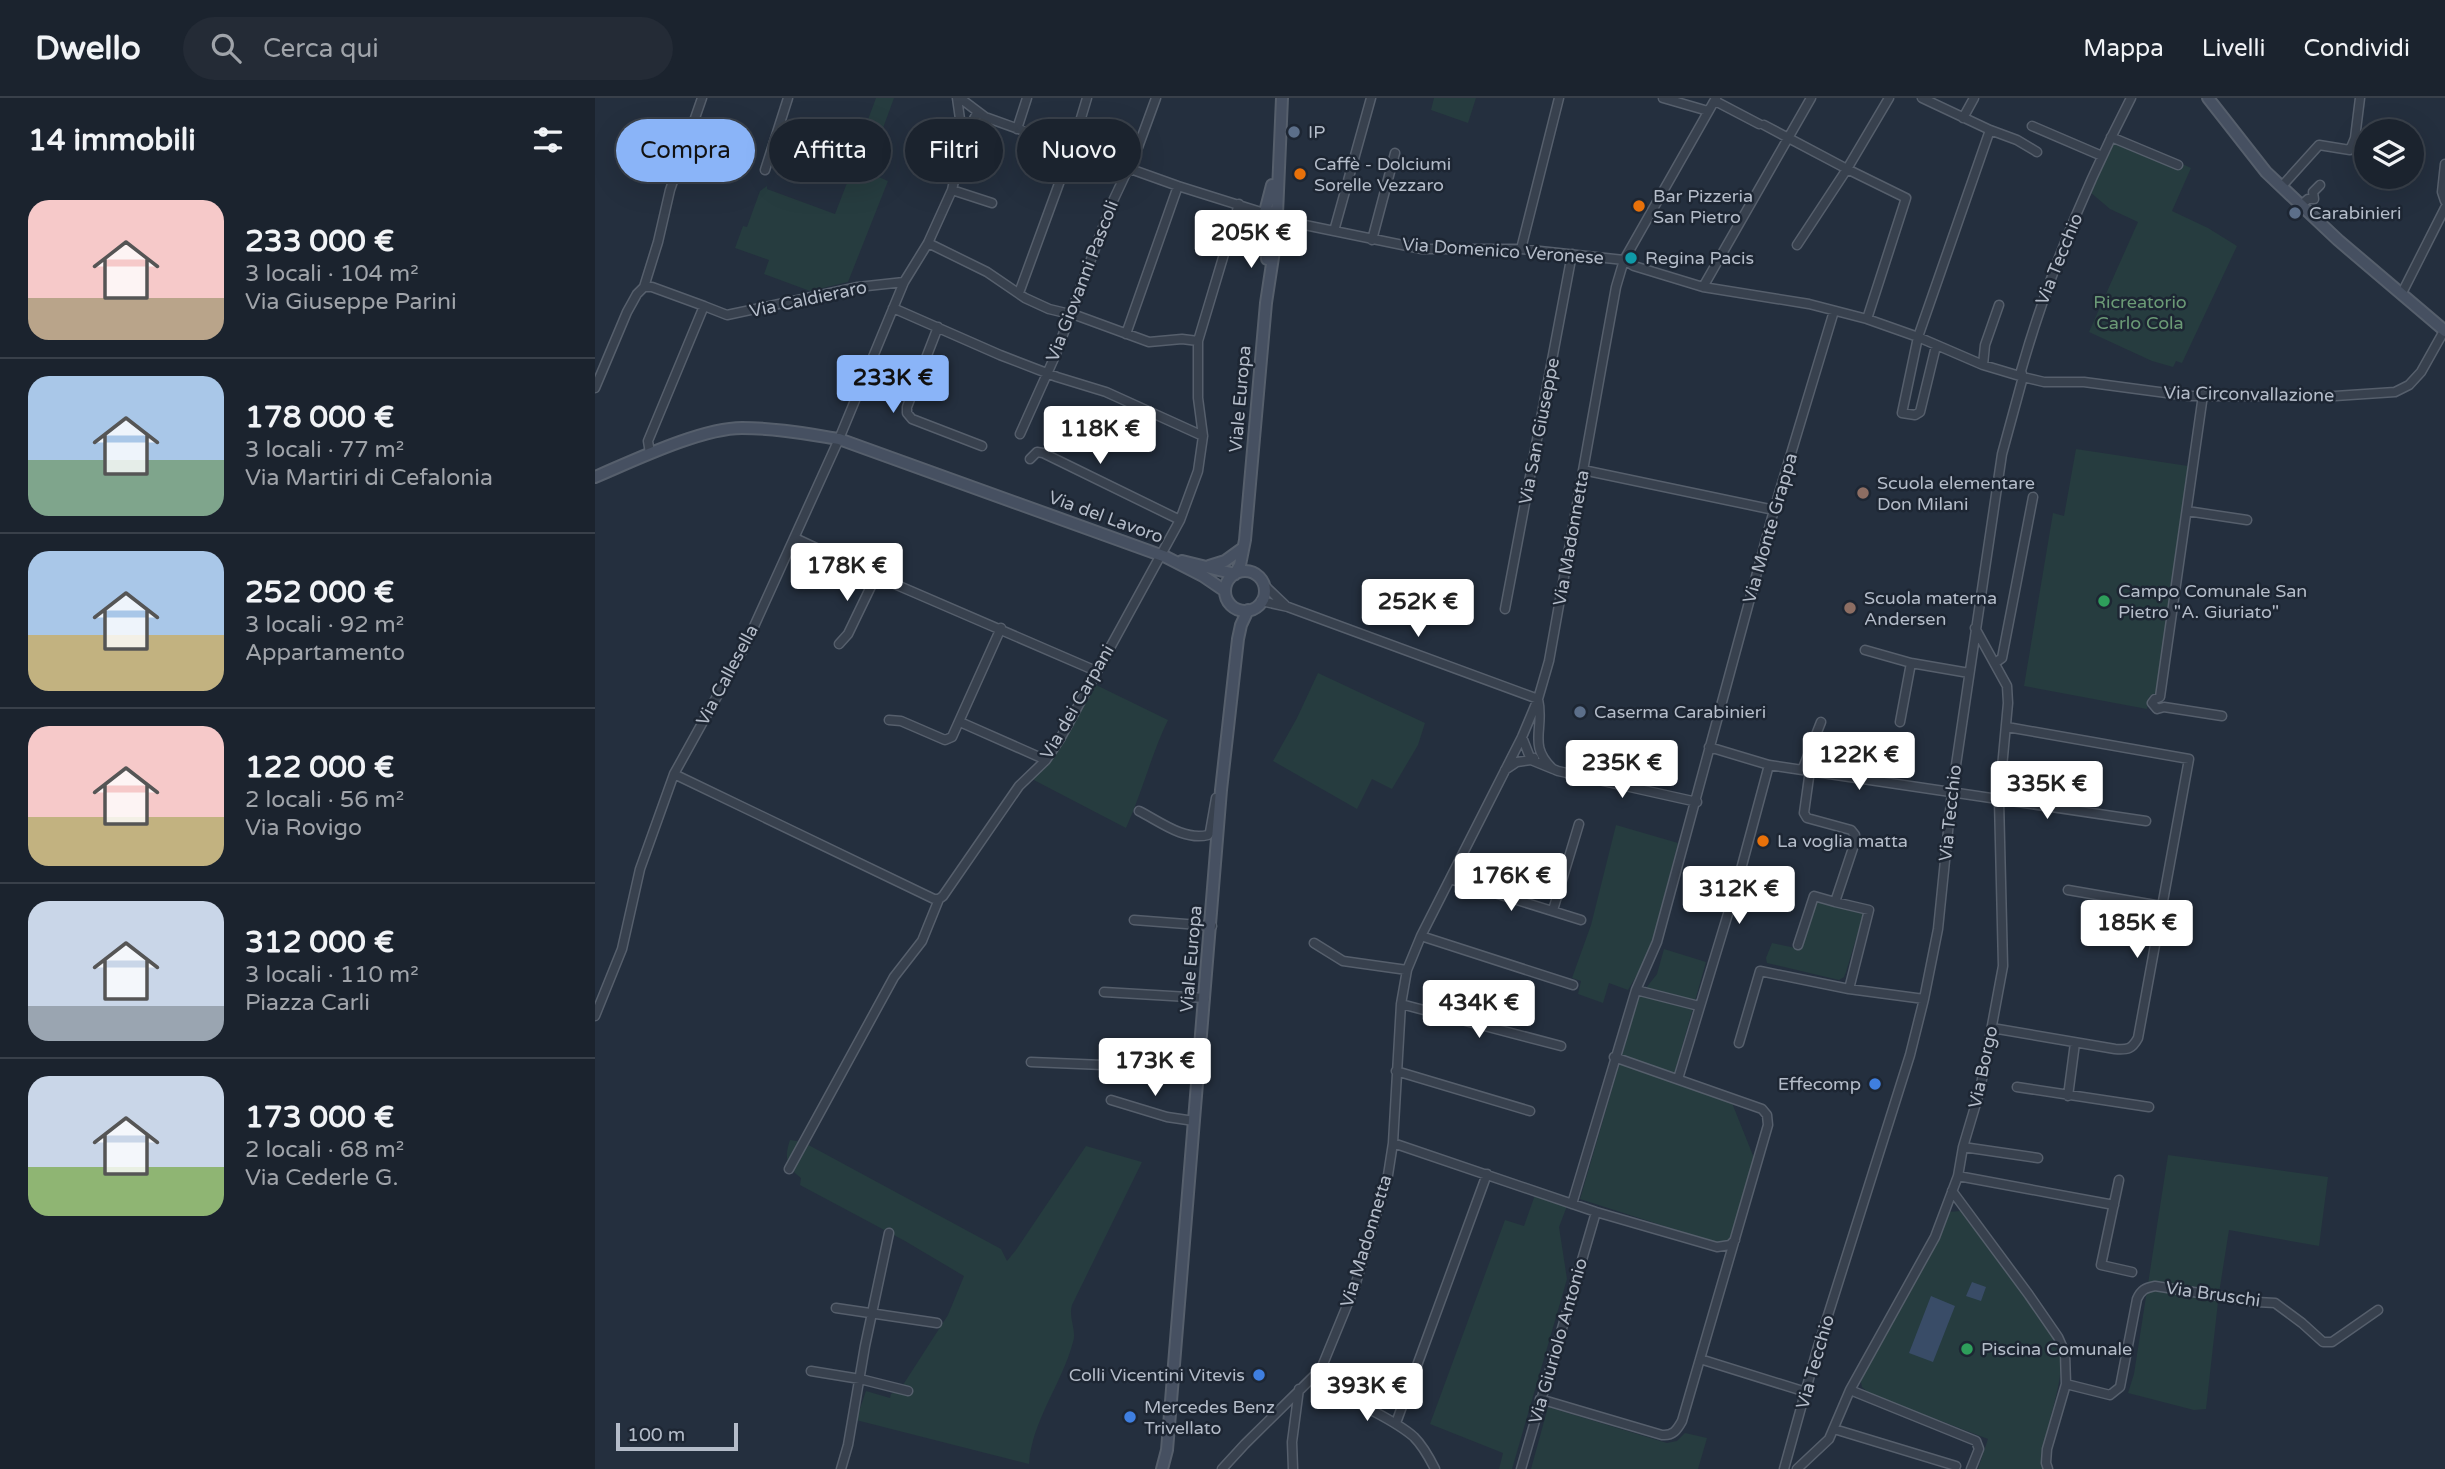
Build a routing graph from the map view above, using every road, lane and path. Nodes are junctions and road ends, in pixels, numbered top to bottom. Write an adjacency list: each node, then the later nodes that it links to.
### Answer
1 (702, 98): 65 (street)
2 (788, 98): 39 (street)
3 (958, 98): 19 (street); 22 (street, Via Callesella)
4 (1027, 98): 25 (street)
5 (1087, 98): 26 (street)
6 (1156, 98): 30 (street, Via Giovanni Pascoli)
7 (1282, 98): 52 (main road)
8 (1371, 98): 55 (street)
9 (1559, 98): 60 (street)
10 (1666, 98): 20 (street)
11 (1811, 98): 32 (street)
12 (1889, 98): 38 (street)
13 (1924, 98): 21 (street)
14 (1974, 98): 21 (street)
15 (2131, 98): 31 (street, Via Tecchio)
16 (2207, 98): 45 (main road)
17 (2360, 98): 45 (street)
18 (1715, 100): 20 (street, Via Madonnetta); 32 (street, Via Madonnetta)
19 (975, 111): 23 (street); 24 (street, Via Callesella); 28 (street)
20 (1708, 111): 62 (street, Via Madonnetta)
21 (1963, 118): 29 (street)
22 (960, 119)
23 (965, 119)
24 (972, 119)
25 (1020, 119)
26 (1081, 119)
27 (2032, 126): 35 (street)
28 (1017, 129)
29 (1990, 130): 33 (street); 79 (street)
30 (1141, 136)
31 (2111, 137): 35 (street, Via Tecchio); 37 (street)
32 (1790, 139): 38 (street, Via Madonnetta); 66 (street)
33 (2038, 152)
34 (1395, 153): 57 (street)
35 (2102, 156): 84 (street, Via Tecchio)
36 (2445, 164): 47 (street)
37 (2178, 165)
38 (1847, 169): 59 (street); 75 (street, Via Madonnetta)
39 (765, 170)
40 (1141, 173): 44 (street)
41 (954, 182): 46 (street, Via Callesella)
42 (1060, 182): 67 (street)
43 (1122, 182): 74 (street, Via Giovanni Pascoli)
44 (1178, 186): 49 (street); 78 (street)
45 (2282, 186): 68 (main road)
46 (952, 190): 48 (street); 58 (street, Via Callesella)
47 (2445, 201)
48 (992, 203)
49 (1240, 204): 51 (street); 80 (street, Via dei Carpani)
50 (2445, 208): 68 (street)
51 (1249, 210): 52 (street, Via Domenico Veronese); 54 (street)
52 (1271, 214): 53 (street, Via Domenico Veronese); 54 (main road); 56 (main road)
53 (1295, 223): 55 (street, Via Domenico Veronese); 56 (street)
54 (1260, 228): 56 (main road); 69 (main road)
55 (1334, 230): 57 (street, Via Domenico Veronese)
56 (1277, 231): 69 (main road)
57 (1372, 240): 60 (street, Via Domenico Veronese)
58 (928, 243): 64 (street, Via Callesella); 67 (street)
59 (1797, 245)
60 (1521, 249): 61 (street, Via Domenico Veronese)
61 (1572, 254): 62 (street, Via Domenico Veronese); 111 (street, Via San Giuseppe)
62 (1624, 260): 63 (street, Via Domenico Veronese); 93 (street, Via Madonnetta)
63 (1634, 266): 66 (street, Via Circonvallazione)
64 (904, 282): 71 (street, Via Caldieraro); 72 (street, Via Callesella)
65 (644, 287): 71 (street, Via Caldieraro); 85 (street)
66 (1703, 287): 73 (street, Via Circonvallazione)
67 (1019, 293): 74 (street)
68 (2402, 293): 77 (main road)
69 (1266, 303): 101 (main road, Viale Europa)
70 (1999, 305): 82 (street)
71 (704, 306): 91 (street)
72 (893, 308): 76 (street); 89 (street, Via Callesella)
73 (1834, 311): 75 (street, Via Circonvallazione); 96 (street, Via Monte Grappa)
74 (1070, 314): 78 (street); 83 (street, Via Giovanni Pascoli)
75 (1867, 319): 79 (street, Via Circonvallazione)
76 (938, 327): 83 (street); 90 (street)
77 (2445, 331): 86 (street, Via Circonvallazione)
78 (1126, 334): 80 (street)
79 (1917, 337): 81 (street, Via Circonvallazione); 81 (street)
80 (1198, 341): 88 (street, Via dei Carpani)
81 (1936, 345): 82 (street, Via Circonvallazione)
82 (1983, 365): 84 (street, Via Circonvallazione)
83 (1047, 374): 87 (street, Via Giovanni Pascoli); 88 (street)
84 (2023, 377): 86 (street, Via Circonvallazione); 114 (street, Via Tecchio)
85 (595, 388)
86 (2203, 396): 97 (street)
87 (1020, 434)
88 (1203, 436): 98 (street, Via dei Carpani)
89 (839, 439): 91 (main road, Via del Lavoro); 100 (street, Via Callesella); 102 (main road, Via del Lavoro)
90 (982, 446)
91 (650, 453): 94 (main road, Via del Lavoro)
92 (1030, 459): 98 (street)
93 (1583, 470): 96 (street); 122 (street, Via Madonnetta)
94 (595, 477)
95 (2033, 497): 119 (street)
96 (1774, 510): 130 (street, Via Monte Grappa)
97 (2187, 511): 99 (street); 123 (street)
98 (1179, 520): 102 (street, Via dei Carpani)
99 (2246, 520)
100 (795, 538): 105 (street); 138 (street, Via Callesella)
101 (1244, 544): 103 (main road); 104 (main road, Viale Europa); 106 (main road, Viale Europa)
102 (1163, 556): 103 (main road, Via del Lavoro); 107 (main road, Via del Lavoro); 120 (street, Via dei Carpani)
103 (1206, 567): 104 (main road, Via del Lavoro)
104 (1235, 574): 106 (main road); 107 (main road)
105 (876, 576): 113 (street); 116 (street)
106 (1260, 580): 108 (main road); 110 (street)
107 (1225, 591): 109 (main road)
108 (1261, 601): 110 (street); 112 (main road)
109 (1230, 604): 112 (main road); 115 (main road, Viale Europa)
110 (1288, 607): 122 (street)
111 (1504, 609)
112 (1248, 610): 115 (main road, Viale Europa)
113 (1001, 628): 120 (street); 125 (street)
114 (1975, 628): 119 (street, Via Borgo); 121 (street, Via Tecchio)
115 (1238, 639): 139 (main road, Viale Europa)
116 (839, 643)
117 (1865, 650): 118 (street)
118 (1911, 663): 121 (street); 127 (street)
119 (1995, 663): 128 (street, Via Borgo)
120 (1096, 671): 132 (street, Via dei Carpani)
121 (1969, 673): 140 (street, Via Tecchio)
122 (1538, 699): 129 (street, Via Madonnetta); 131 (street)
123 (2222, 716)
124 (889, 720): 125 (street)
125 (960, 722): 132 (street)
126 (1821, 722): 136 (street)
127 (1900, 722)
128 (2007, 727): 141 (street, Via Borgo); 150 (street)
129 (1522, 737): 133 (street); 137 (street, Via Madonnetta)
130 (1709, 747): 134 (street); 142 (street, Via Monte Grappa)
131 (1540, 754): 133 (street); 135 (street)
132 (1047, 760): 148 (street, Via dei Carpani)
133 (1531, 760): 135 (street); 137 (street)
134 (1769, 765): 136 (street); 166 (street)
135 (1553, 769): 142 (street)
136 (1807, 769): 140 (street); 149 (street)
137 (1505, 770): 146 (street, Via Madonnetta)
138 (674, 774): 148 (street); 167 (street, Via Callesella)
139 (1221, 790): 143 (street); 154 (main road, Viale Europa)
140 (1952, 792): 141 (street); 164 (street, Via Tecchio)
141 (1999, 800): 144 (street); 168 (street, Via Borgo)
142 (1697, 802): 161 (street, Via Monte Grappa)
143 (1139, 811)
144 (2146, 821)
145 (1579, 824): 151 (street)
146 (1450, 880): 151 (street); 155 (street, Via Madonnetta)
147 (2068, 890): 150 (street)
148 (939, 899): 186 (street, Via dei Carpani)
149 (1835, 902): 157 (street); 160 (street)
150 (2161, 906): 170 (street)
151 (1553, 911): 153 (street)
152 (1134, 920): 154 (street)
153 (1581, 920)
154 (1212, 926): 163 (main road, Viale Europa)
155 (1421, 936): 158 (street, Via Madonnetta); 159 (street)
156 (1314, 943): 158 (street)
157 (1798, 945)
158 (1408, 970): 165 (street, Via Madonnetta)
159 (1573, 985)
160 (1849, 989): 164 (street); 169 (street)
161 (1636, 990): 166 (street); 172 (street, Via Monte Grappa)
162 (1104, 992): 163 (street)
163 (1205, 998): 174 (main road, Viale Europa)
164 (1924, 999): 211 (street, Via Tecchio)
165 (1401, 1004): 171 (street); 175 (street, Via Madonnetta)
166 (1699, 1006): 176 (street)
167 (595, 1016)
168 (1992, 1027): 170 (street); 184 (street, Via Borgo)
169 (1739, 1043)
170 (2075, 1043): 178 (street)
171 (1561, 1046)
172 (1614, 1057): 176 (street); 191 (street, Via Monte Grappa)
173 (1031, 1062): 174 (street)
174 (1199, 1069): 182 (main road, Viale Europa)
175 (1396, 1072): 181 (street); 183 (street, Via Madonnetta)
176 (1678, 1079): 195 (street)
177 (2017, 1087): 178 (street)
178 (2068, 1096): 180 (street)
179 (1111, 1100): 182 (street)
180 (2149, 1107)
181 (1530, 1111)
182 (1194, 1121): 216 (main road, Viale Europa)
183 (1393, 1143): 187 (street); 204 (street, Via Madonnetta)
184 (1963, 1147): 185 (street); 188 (street, Via Borgo)
185 (2038, 1158)
186 (789, 1169)
187 (1487, 1174): 191 (street); 213 (street)
188 (1958, 1177): 190 (street, Via Borgo); 192 (street)
189 (2119, 1180): 192 (street)
190 (1952, 1191): 207 (street); 209 (street, Via Borgo)
191 (1572, 1204): 193 (street)
192 (2114, 1205): 198 (street)
193 (1596, 1212): 196 (street); 212 (street, Via Giuriolo Antonio)
194 (889, 1233): 201 (street)
195 (1737, 1238): 196 (street); 197 (street)
196 (1717, 1247): 197 (street)
197 (1729, 1265): 203 (street)
198 (2132, 1272)
199 (836, 1308): 201 (street)
200 (2378, 1310): 207 (street, Via Bruschi)
201 (871, 1314): 202 (street); 206 (street)
202 (937, 1323)
203 (1700, 1359): 211 (street); 212 (street)
204 (1321, 1369): 208 (street, Via Madonnetta); 213 (street)
205 (811, 1371): 206 (street)
206 (860, 1379): 210 (street); 218 (street)
207 (2066, 1384): 229 (street)
208 (1299, 1389): 215 (street); 221 (street, Via Madonnetta)
209 (1850, 1390): 214 (street, Via Borgo); 228 (street)
210 (908, 1391)
211 (1806, 1392): 226 (street, Via Tecchio)
212 (1540, 1399): 225 (street, Via Giuriolo Antonio)
213 (1396, 1423): 224 (street)
214 (1834, 1429): 217 (street); 227 (street, Via Borgo)
215 (1293, 1441): 222 (street); 223 (street)
216 (1167, 1450): 219 (main road, Viale Europa); 220 (main road, Viale Europa)
217 (1956, 1466)
218 (841, 1469)
219 (1162, 1469)
220 (1169, 1469)
221 (1223, 1469)
222 (1287, 1469)
223 (1293, 1469)
224 (1435, 1469)
225 (1521, 1469)
226 (1784, 1469)
227 (1797, 1469)
228 (1971, 1469)
229 (2048, 1469)

